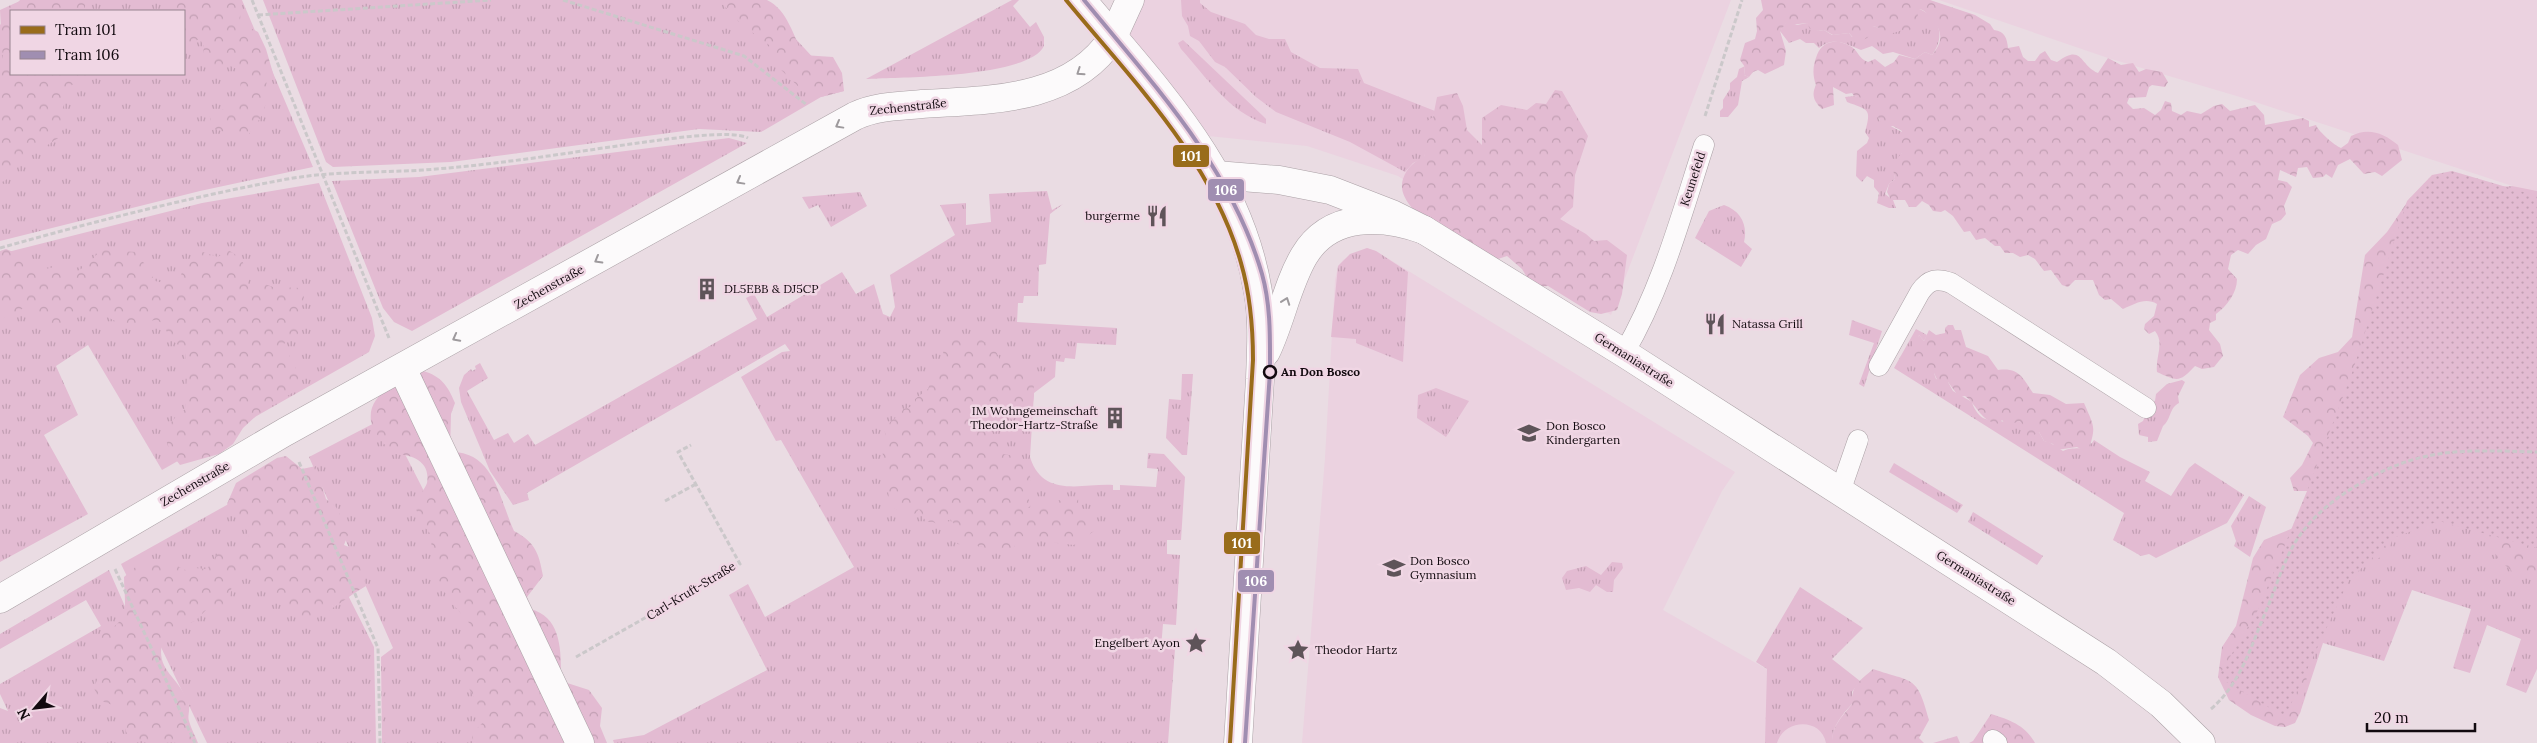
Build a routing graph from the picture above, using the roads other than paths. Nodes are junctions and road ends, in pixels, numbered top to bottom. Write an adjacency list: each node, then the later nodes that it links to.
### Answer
1 (1130, 0): 3 (street, Zechenstraße)
2 (1086, 5): 3 (street)
3 (1113, 37): 5 (street); 10 (street, Zechenstraße, one-way to 10)
4 (1704, 144): 7 (lane, Keunefeld)
5 (1216, 175): 6 (street, Germaniastraße); 8 (street)
6 (1424, 230): 7 (street, Germaniastraße); 8 (street, one-way to 6)
7 (1624, 353): 13 (street, Germaniastraße)
8 (1261, 362): 16 (street)
9 (1879, 366): 11 (lane)
10 (402, 368): 14 (street, Zechenstraße); 15 (street)
11 (2146, 408)
12 (1858, 440): 13 (lane)
13 (1840, 492): 17 (street, Germaniastraße)
14 (0, 599)
15 (580, 743)
16 (1238, 743)
17 (2202, 743)

